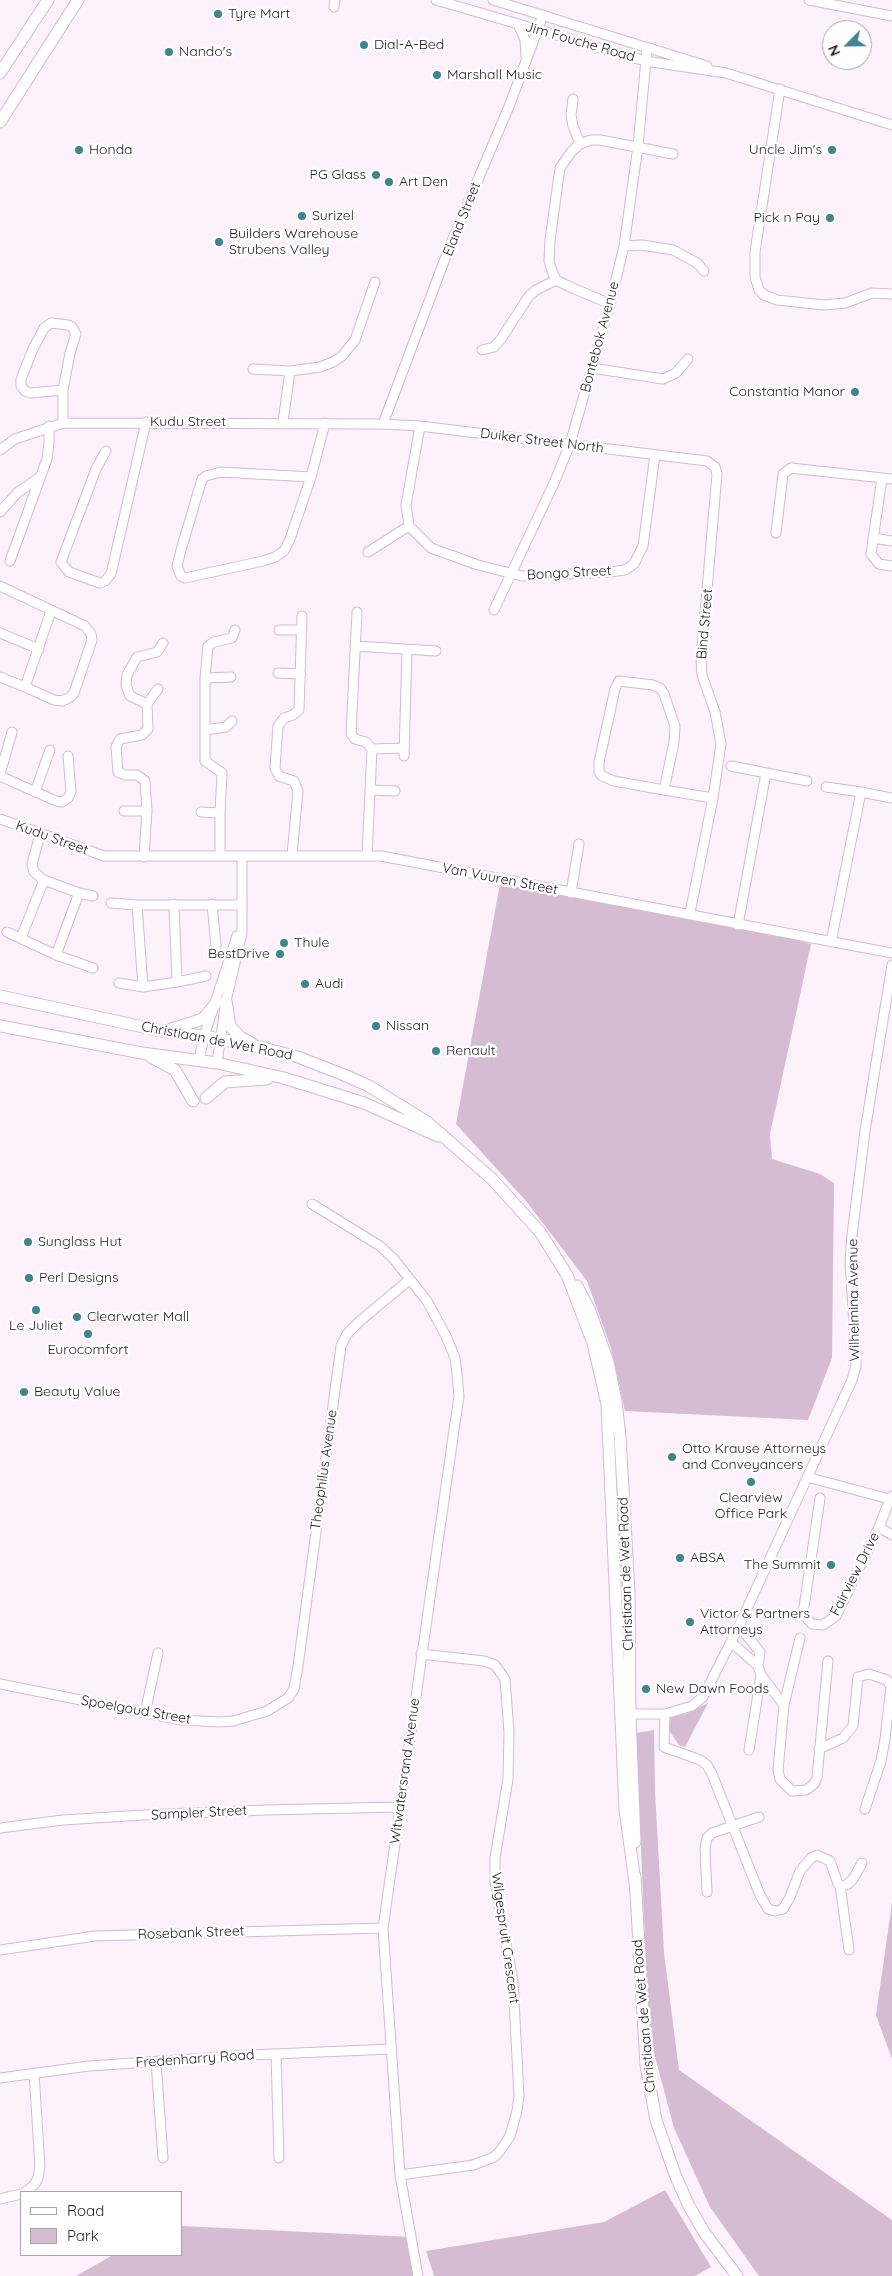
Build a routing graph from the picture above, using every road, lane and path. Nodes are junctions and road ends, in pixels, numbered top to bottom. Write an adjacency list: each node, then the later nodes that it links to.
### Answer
1 (48, 0): 13 (main road)
2 (78, 0): 17 (main road)
3 (436, 0): 8 (street, Jim Fouche Road)
4 (493, 0): 6 (street, Jim Fouche Road)
5 (809, 0): 7 (street)
6 (543, 15): 9 (street, Eland Street); 10 (street, Jim Fouche Road)
7 (892, 16)
8 (518, 24): 9 (street, Jim Fouche Road); 12 (street)
9 (537, 30): 11 (street, Jim Fouche Road); 12 (street, Eland Street)
10 (647, 49): 11 (street, Bontebok Avenue); 14 (street, Jim Fouche Road)
11 (646, 60): 14 (street, Jim Fouche Road); 20 (street, Bontebok Avenue)
12 (526, 62): 38 (street, Eland Street)
13 (0, 73)
14 (726, 73): 15 (street, Jim Fouche Road)
15 (780, 89): 18 (street, Jim Fouche Road); 26 (street)
16 (573, 99): 19 (street)
17 (0, 122)
18 (892, 125)
19 (580, 144): 20 (street); 24 (street)
20 (638, 146): 21 (street); 22 (street, Bontebok Avenue)
21 (674, 154)
22 (624, 246): 23 (street); 27 (street, Bontebok Avenue)
23 (704, 271)
24 (556, 280): 27 (street); 28 (street)
25 (375, 282): 32 (street)
26 (891, 294)
27 (610, 304): 30 (street, Bontebok Avenue)
28 (482, 350)
29 (688, 359): 30 (street)
30 (592, 368): 41 (street, Bontebok Avenue)
31 (253, 369): 32 (street)
32 (290, 371): 35 (street)
33 (63, 390): 33 (street); 36 (street)
34 (146, 422): 35 (street, Kudu Street); 36 (street, Kudu Street); 43 (street)
35 (284, 422): 37 (street, Kudu Street)
36 (63, 423): 39 (street, Kudu Street)
37 (324, 423): 38 (street, Kudu Street); 47 (street)
38 (383, 424): 40 (street, Duiker Street North)
39 (49, 426): 42 (street, Kudu Street); 46 (street)
40 (420, 426): 41 (street, Duiker Street North); 51 (street)
41 (570, 444): 44 (street, Duiker Street North); 58 (street, Bontebok Avenue)
42 (0, 450)
43 (106, 451)
44 (655, 455): 45 (street, Duiker Street North); 58 (street, Bongo Street)
45 (700, 459): 97 (street, Bind Street)
46 (41, 477): 50 (street); 56 (street)
47 (311, 477): 47 (street)
48 (882, 478): 49 (street); 52 (street); 53 (street)
49 (892, 479)
50 (0, 512)
51 (409, 526): 55 (street); 58 (street, Bongo Street)
52 (776, 533)
53 (873, 538): 54 (street); 57 (street)
54 (892, 541)
55 (368, 552)
56 (10, 561)
57 (892, 566)
58 (511, 572): 60 (street, Bontebok Avenue)
59 (0, 586): 61 (street)
60 (494, 610)
61 (51, 611): 70 (street); 78 (street)
62 (357, 612): 69 (street)
63 (302, 616): 66 (street)
64 (235, 630): 77 (street)
65 (279, 630): 66 (street)
66 (302, 630): 74 (street)
67 (0, 633): 70 (street)
68 (163, 643): 80 (street)
69 (355, 646): 71 (street); 84 (street)
70 (39, 649): 78 (street)
71 (407, 650): 72 (street); 84 (street)
72 (436, 651)
73 (278, 673): 74 (street)
74 (301, 674): 107 (street)
75 (0, 677): 78 (street)
76 (231, 677): 77 (street)
77 (205, 678): 82 (street)
78 (25, 687)
79 (158, 689): 80 (street)
80 (146, 704): 100 (street)
81 (232, 721): 82 (street)
82 (205, 730): 102 (street)
83 (12, 732): 89 (street)
84 (372, 749): 92 (street)
85 (50, 750): 95 (street)
86 (68, 756): 95 (street)
87 (731, 766): 88 (street)
88 (766, 773): 90 (street); 122 (street)
89 (0, 775): 95 (street)
90 (807, 781)
91 (826, 787): 96 (street)
92 (370, 790): 94 (street); 106 (street)
93 (664, 790): 93 (street); 97 (street)
94 (394, 791)
95 (35, 792)
96 (860, 792): 98 (street); 125 (street)
97 (713, 798): 121 (street, Bind Street)
98 (892, 798)
99 (124, 810): 100 (street)
100 (147, 811): 111 (street)
101 (202, 812): 102 (street)
102 (220, 813): 109 (street)
103 (0, 819): 104 (street, Kudu Street)
104 (40, 834): 108 (street, Kudu Street); 112 (street)
105 (579, 844): 114 (street)
106 (367, 854): 107 (street, Van Vuuren Street); 114 (street, Van Vuuren Street)
107 (292, 855): 110 (street, Van Vuuren Street)
108 (104, 856): 111 (street, Van Vuuren Street)
109 (220, 856): 110 (street, Van Vuuren Street); 111 (street, Van Vuuren Street)
110 (242, 856): 120 (street)
111 (144, 857)
112 (44, 880): 113 (street); 124 (street)
113 (79, 893): 115 (street); 128 (street)
114 (570, 893): 121 (street, Van Vuuren Street)
115 (93, 896)
116 (111, 903): 119 (street)
117 (174, 904): 118 (street); 119 (street); 132 (street)
118 (212, 904): 120 (street); 126 (street)
119 (137, 905): 134 (street)
120 (242, 905): 136 (street)
121 (690, 913): 122 (street, Van Vuuren Street)
122 (738, 925): 125 (street, Van Vuuren Street)
123 (7, 932): 124 (street)
124 (21, 938): 128 (street)
125 (831, 942): 127 (street, Van Vuuren Street)
126 (216, 946)
127 (892, 953)
128 (56, 955): 130 (street)
129 (892, 965): 151 (street, Wilhelmina Avenue)
130 (93, 968)
131 (206, 976): 132 (street)
132 (177, 982): 134 (street)
133 (119, 983): 134 (street)
134 (143, 987)
135 (0, 996): 138 (main road, Christiaan de Wet Road)
136 (221, 1002): 138 (main road); 139 (street); 140 (street); 141 (main road)
137 (0, 1026): 142 (main road, Christiaan de Wet Road)
138 (162, 1031): 139 (main road, Christiaan de Wet Road)
139 (204, 1036): 140 (main road, Christiaan de Wet Road); 143 (street)
140 (220, 1038): 141 (main road, Christiaan de Wet Road); 144 (street)
141 (259, 1047): 148 (main road, Christiaan de Wet Road)
142 (142, 1053): 143 (main road, Christiaan de Wet Road); 147 (main road)
143 (199, 1060): 144 (main road, Christiaan de Wet Road)
144 (217, 1064): 145 (main road, Christiaan de Wet Road)
145 (284, 1078): 146 (main road); 148 (main road, Christiaan de Wet Road)
146 (206, 1098)
147 (194, 1101)
148 (445, 1138): 168 (main road, Christiaan de Wet Road)
149 (312, 1204): 150 (street, Witwatersrand Avenue)
150 (409, 1280): 160 (street, Witwatersrand Avenue); 165 (street, Theophilus Avenue)
151 (807, 1477): 152 (street, Fairview Drive); 156 (street, Wilhelmina Avenue)
152 (891, 1497): 154 (street, Fairview Drive)
153 (820, 1498): 154 (street, Fairview Drive)
154 (879, 1527): 155 (street, Fairview Drive)
155 (892, 1535)
156 (739, 1626): 158 (street, Wilhelmina Avenue); 162 (street)
157 (800, 1638): 166 (street)
158 (731, 1642): 162 (street); 169 (street, Wilhelmina Avenue)
159 (158, 1653): 167 (street)
160 (421, 1654): 172 (street, Witwatersrand Avenue); 190 (street, Wilgespruit Crescent)
161 (828, 1660): 170 (street)
162 (758, 1666): 163 (street)
163 (762, 1675): 166 (street); 171 (street)
164 (0, 1684): 167 (street, Spoelgoud Street)
165 (294, 1689): 167 (street, Spoelgoud Street)
166 (784, 1705): 170 (street)
167 (145, 1713)
168 (625, 1714): 169 (street, Wilhelmina Avenue); 195 (main road, Christiaan de Wet Road)
169 (665, 1714): 175 (street)
170 (819, 1749): 173 (street)
171 (748, 1750)
172 (400, 1807): 176 (street, Sampler Street); 180 (street, Witwatersrand Avenue)
173 (865, 1809)
174 (759, 1817): 175 (street)
175 (734, 1826): 178 (street); 179 (street)
176 (0, 1828)
177 (862, 1863): 178 (street)
178 (840, 1885): 182 (street)
179 (707, 1892)
180 (383, 1928): 181 (street, Rosebank Street); 183 (street, Witwatersrand Avenue)
181 (0, 1950)
182 (849, 1950)
183 (391, 2049): 184 (street, Fredenharry Road); 190 (street, Witwatersrand Avenue)
184 (276, 2054): 185 (street, Fredenharry Road); 189 (street)
185 (156, 2062): 186 (street, Fredenharry Road); 188 (street)
186 (34, 2073): 187 (street, Fredenharry Road); 191 (street)
187 (0, 2078)
188 (163, 2158)
189 (279, 2158)
190 (400, 2175): 194 (street, Witwatersrand Avenue)
191 (26, 2191)
192 (20, 2194): 193 (street)
193 (0, 2199)
194 (418, 2276)
195 (738, 2276)

